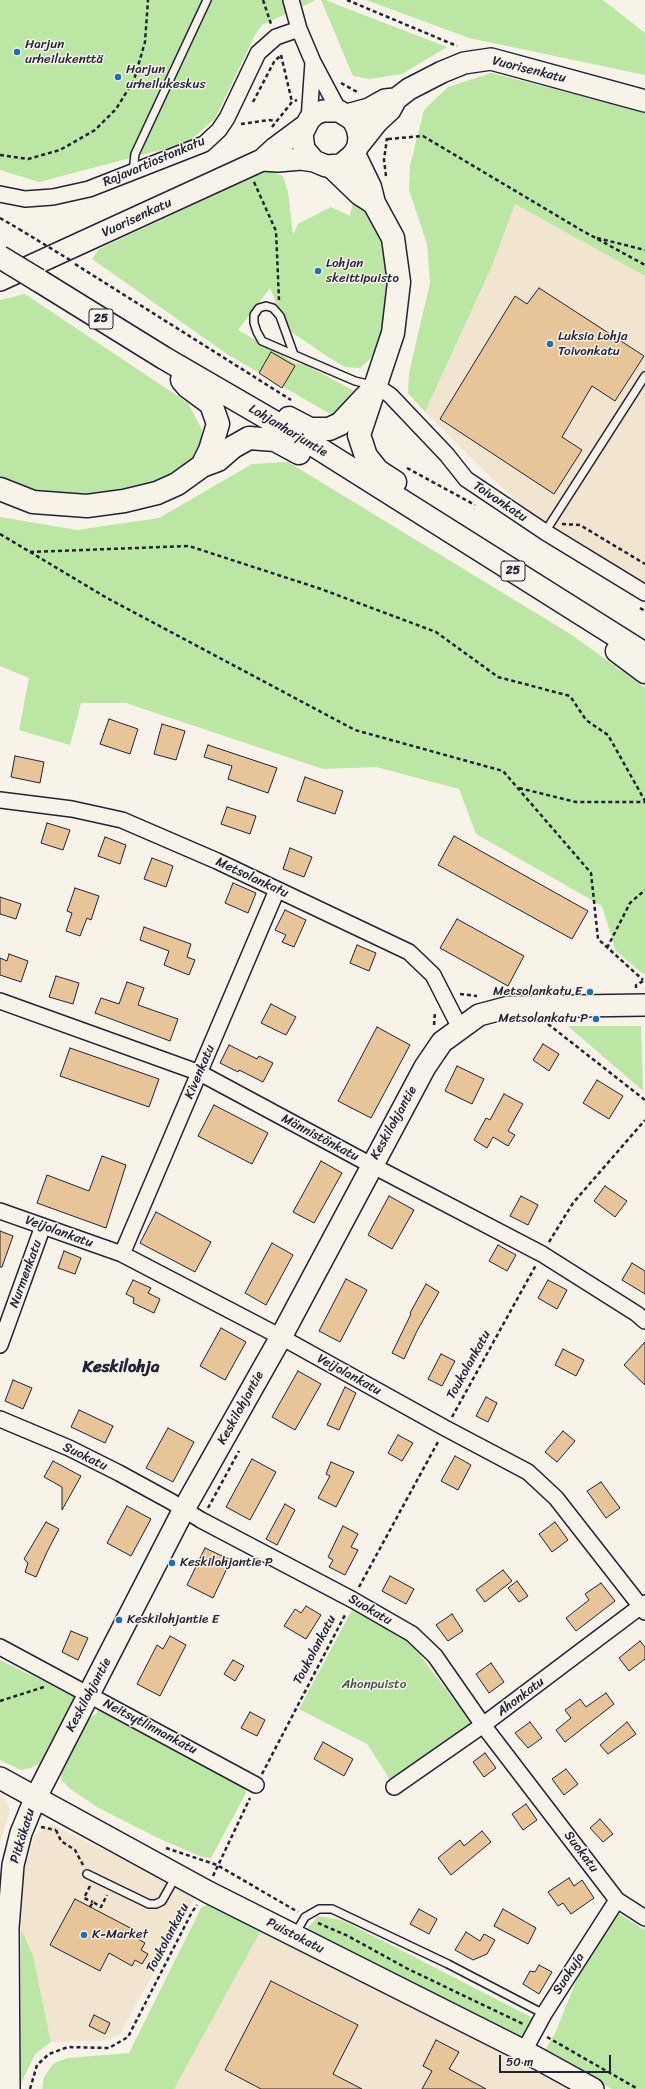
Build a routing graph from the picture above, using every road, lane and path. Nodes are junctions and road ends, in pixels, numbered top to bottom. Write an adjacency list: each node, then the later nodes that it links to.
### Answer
1 (148, 0): 16 (path)
2 (207, 0): 19 (lane)
3 (291, 0): 5 (street)
4 (347, 0): 6 (path)
5 (299, 29): 7 (street); 19 (street, Rajavartiostonkatu)
6 (460, 48)
7 (312, 62): 10 (street); 12 (street)
8 (396, 98): 9 (street, Vuorisenkatu); 10 (street, Vuorisenkatu); 15 (street, Vuorisenkatu)
9 (645, 100)
10 (343, 113): 12 (street); 15 (street)
11 (277, 121): 13 (path)
12 (307, 123): 17 (street, Vuorisenkatu); 18 (street)
13 (241, 124)
14 (388, 139): 23 (path)
15 (356, 150): 18 (street); 21 (highway)
16 (0, 154)
17 (255, 163): 18 (street, Vuorisenkatu); 28 (street, Vuorisenkatu); 29 (path)
18 (323, 164): 21 (highway)
19 (133, 173): 20 (street, Rajavartiostonkatu)
20 (0, 194)
21 (374, 203): 33 (highway)
22 (0, 218): 26 (path, bridge)
23 (593, 236): 24 (path); 27 (path)
24 (645, 250)
25 (0, 257): 31 (highway, Lohjanharjuntie / 25, bridge)
26 (70, 260)
27 (645, 265)
28 (6, 278)
29 (280, 316): 30 (lane); 30 (lane)
30 (293, 352): 33 (lane)
31 (164, 358): 34 (highway, Lohjanharjuntie / 25); 36 (highway)
32 (645, 376): 38 (lane)
33 (376, 386): 34 (highway); 38 (street, Toivonkatu); 39 (highway)
34 (242, 404): 35 (highway, Lohjanharjuntie / 25)
35 (339, 462): 36 (highway); 39 (highway, Lohjanharjuntie / 25)
36 (202, 466): 37 (highway)
37 (0, 489)
38 (545, 532): 42 (street, Toivonkatu)
39 (453, 533): 43 (highway, Lohjanharjuntie / 25)
40 (0, 534): 41 (path)
41 (29, 552): 46 (path); 48 (path)
42 (645, 593)
43 (573, 609): 44 (highway, Lohjanharjuntie / 25); 45 (highway, Lohjanharjuntie / 25)
44 (645, 654)
45 (645, 672)
46 (518, 788): 48 (path); 51 (path)
47 (0, 800): 49 (street, Metsolankatu)
48 (645, 801)
49 (277, 890): 56 (street, Metsolankatu); 57 (street, Kivenkatu)
50 (645, 890): 51 (path)
51 (607, 948): 52 (path)
52 (644, 980): 53 (path)
53 (640, 999): 56 (street, Keskilohjantie)
54 (0, 1001): 57 (street, Männistönkatu)
55 (542, 1019): 58 (path)
56 (460, 1028): 60 (street, Keskilohjantie)
57 (200, 1073): 60 (street, Männistönkatu); 63 (street, Kivenkatu)
58 (645, 1100)
59 (645, 1120): 64 (path, Toukolankatu)
60 (371, 1165): 64 (street, Männistönkatu); 66 (street, Keskilohjantie)
61 (0, 1211): 62 (street, Veijolankatu)
62 (43, 1226): 63 (street, Veijolankatu); 67 (street, Nurmenkatu)
63 (122, 1254): 66 (street, Veijolankatu)
64 (542, 1254): 65 (street, Männistönkatu); 69 (path, Toukolankatu)
65 (645, 1321)
66 (281, 1337): 69 (street, Veijolankatu); 70 (street, Keskilohjantie)
67 (0, 1345)
68 (0, 1419): 70 (street, Suokatu)
69 (445, 1428): 71 (path, Toukolankatu); 72 (street, Veijolankatu)
70 (184, 1509): 71 (street, Suokatu); 75 (street, Keskilohjantie)
71 (353, 1600): 77 (street, Suokatu); 79 (path, Toukolankatu)
72 (644, 1607): 77 (street, Ahonkatu)
73 (0, 1647): 74 (street, Neitsytlinnankatu)
74 (61, 1681): 75 (street, Neitsytlinnankatu); 76 (path)
75 (89, 1695): 79 (street, Neitsytlinnankatu); 81 (street, Keskilohjantie)
76 (0, 1701)
77 (483, 1725): 80 (street, Ahonkatu); 88 (street, Suokatu)
78 (0, 1778): 81 (street, Puistokatu)
79 (256, 1785): 83 (path, Toukolankatu)
80 (394, 1787)
81 (35, 1799): 85 (street, Puistokatu); 96 (street, Pitkäkatu)
82 (158, 1845): 83 (path)
83 (217, 1865): 87 (path, Toukolankatu); 90 (path)
84 (87, 1874): 86 (lane)
85 (176, 1876): 86 (lane); 87 (street, Puistokatu)
86 (112, 1886): 89 (path)
87 (208, 1892): 92 (street, Puistokatu); 97 (path, Toukolankatu)
88 (617, 1900): 91 (street, Suokatu); 93 (street, Suokuja)
89 (90, 1907)
90 (305, 1917): 92 (lane); 93 (lane); 94 (path)
91 (645, 1918)
92 (294, 1936): 95 (street, Puistokatu)
93 (544, 2014): 94 (street, Suokuja)
94 (535, 2030): 95 (street, Suokuja); 99 (path)
95 (524, 2051): 98 (street, Puistokatu)
96 (9, 2089)
97 (30, 2089)
98 (593, 2089)
99 (638, 2089)

